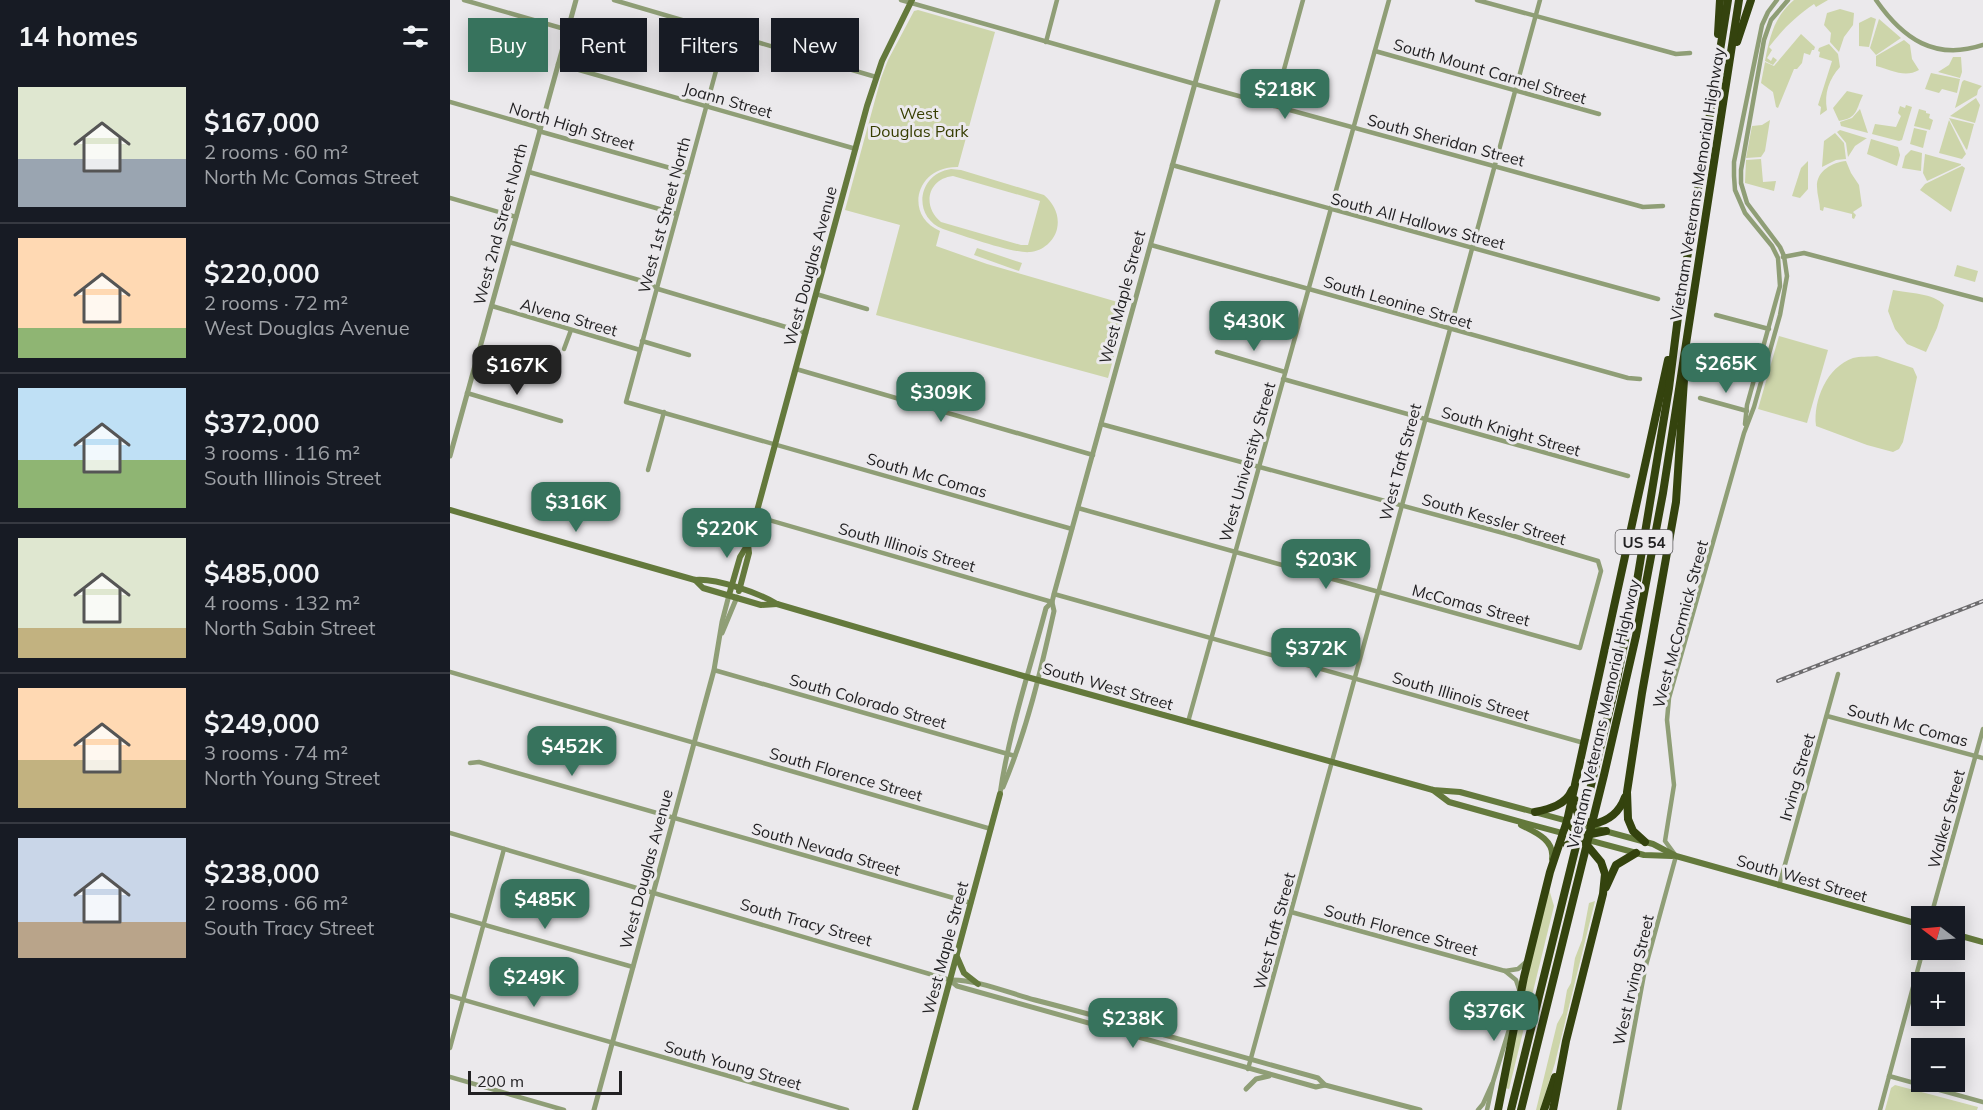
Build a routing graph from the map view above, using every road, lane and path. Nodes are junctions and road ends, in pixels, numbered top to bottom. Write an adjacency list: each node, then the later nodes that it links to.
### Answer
1 (464, 0): 22 (street)
2 (576, 0): 20 (street, West 2nd Street North)
3 (614, 0): 21 (street)
4 (901, 0): 18 (street, South Sheridan Street)
5 (1057, 0): 23 (street)
6 (1218, 0): 34 (street, West Maple Street)
7 (1303, 0): 38 (street)
8 (1389, 0): 26 (street, West University Street)
9 (1477, 0): 19 (street)
10 (1540, 0): 19 (street, West Taft Street)
11 (1720, 0): 33 (highway)
12 (1728, 0): 33 (highway, Vietnam Veterans Memorial Highway / US 54)
13 (1739, 0): 31 (highway, Vietnam Veterans Memorial Highway / US 54)
14 (1751, 0): 31 (highway)
15 (1777, 0): 56 (street)
16 (1788, 0): 55 (street, West McCormick Street)
17 (1876, 0): 25 (street)
18 (912, 1): 23 (street, South Sheridan Street); 32 (main road, West Douglas Avenue)
19 (1535, 16): 27 (street); 35 (street, West Taft Street)
20 (571, 18)
21 (673, 18)
22 (560, 28)
23 (1046, 42): 34 (street, South Sheridan Street)
24 (759, 43): 32 (street)
25 (1983, 45)
26 (1375, 51): 35 (street, South Mount Carmel Street); 40 (street, West University Street)
27 (1690, 53)
28 (560, 57): 29 (street, West 2nd Street North)
29 (558, 64): 37 (street, Joann Street); 41 (street, West 2nd Street North)
30 (715, 72): 37 (street, West 1st Street North)
31 (1728, 72): 75 (highway, Vietnam Veterans Memorial Highway / US 54)
32 (876, 77): 42 (main road, West Douglas Avenue)
33 (1715, 83): 64 (highway, Vietnam Veterans Memorial Highway / US 54)
34 (1195, 84): 38 (street, South Sheridan Street); 43 (street, West Maple Street)
35 (1515, 90): 39 (street, South Mount Carmel Street); 44 (street, West Taft Street)
36 (450, 102): 41 (street, North High Street)
37 (706, 106): 42 (street, Joann Street); 46 (street, West 1st Street North)
38 (1274, 106): 40 (street, South Sheridan Street)
39 (1599, 114)
40 (1353, 127): 44 (street, South Sheridan Street); 49 (street, West University Street)
41 (540, 130): 45 (street, West 2nd Street North); 46 (street, North High Street)
42 (856, 149): 59 (main road, West Douglas Avenue)
43 (1172, 165): 49 (street, South All Hallows Street); 53 (street, West Maple Street)
44 (1494, 165): 48 (street, South Sheridan Street); 54 (street, West Taft Street)
45 (529, 172): 50 (street); 51 (street, West 2nd Street North)
46 (688, 173): 50 (street, West 1st Street North)
47 (450, 198): 51 (street)
48 (1663, 206)
49 (1331, 209): 54 (street, South All Hallows Street); 58 (street, West University Street)
50 (677, 214): 57 (street, West 1st Street North)
51 (516, 217): 52 (street, West 2nd Street North)
52 (509, 242): 57 (street); 62 (street, West 2nd Street North)
53 (1151, 244): 58 (street, South Leonine Street); 87 (street, West Maple Street)
54 (1472, 248): 60 (street, South All Hallows Street); 66 (street, West Taft Street)
55 (1784, 256): 56 (street); 61 (street); 88 (street, West McCormick Street)
56 (1778, 258): 67 (street, West McCormick Street)
57 (657, 288): 69 (street); 70 (street, West 1st Street North)
58 (1308, 290): 66 (street, South Leonine Street); 77 (street, West University Street)
59 (816, 294): 63 (street); 69 (main road, West Douglas Avenue)
60 (1658, 299)
61 (1983, 300)
62 (492, 306): 68 (street, Alvena Street); 80 (street, West 2nd Street North)
63 (867, 309)
64 (1679, 309): 124 (highway); 198 (highway, Vietnam Veterans Memorial Highway / US 54)
65 (1716, 315): 67 (street)
66 (1449, 329): 79 (street, South Leonine Street); 85 (street, West Taft Street)
67 (1769, 329): 83 (street, West McCormick Street)
68 (571, 330): 71 (street); 72 (street, Alvena Street)
69 (806, 333): 76 (main road, West Douglas Avenue)
70 (642, 341): 72 (street, West 1st Street North); 74 (street)
71 (564, 349)
72 (640, 350): 82 (street, West 1st Street North)
73 (1217, 352): 77 (street)
74 (689, 355)
75 (1683, 359): 134 (highway); 171 (highway, Vietnam Veterans Memorial Highway / US 54)
76 (796, 369): 89 (main road, West Douglas Avenue); 90 (street)
77 (1285, 372): 78 (street, West University Street)
78 (1283, 379): 85 (street, South Knight Street); 92 (street, West University Street)
79 (1640, 379)
80 (467, 393): 86 (street); 91 (street, West 2nd Street North)
81 (1700, 398): 83 (street)
82 (627, 402): 84 (street, South Mc Comas)
83 (1747, 411): 88 (street, West McCormick Street)
84 (664, 412): 89 (street, South Mc Comas); 93 (street)
85 (1424, 419): 94 (street, South Knight Street); 95 (street, West Taft Street)
86 (561, 421)
87 (1101, 424): 90 (street, West Maple Street); 92 (street, South Kessler Street)
88 (1744, 433): 152 (street, West McCormick Street)
89 (775, 444): 98 (main road, West Douglas Avenue); 99 (street, South Mc Comas)
90 (1093, 455): 96 (street, West Maple Street)
91 (450, 456)
92 (1258, 466): 95 (street, South Kessler Street); 101 (street, West University Street)
93 (648, 470)
94 (1629, 476)
95 (1401, 505): 105 (street, West Taft Street); 111 (street, South Kessler Street)
96 (1078, 508): 99 (street, West Maple Street); 101 (street, McComas Street)
97 (450, 510): 102 (main road)
98 (755, 516): 100 (main road, West Douglas Avenue); 108 (street, South Illinois Street)
99 (1072, 529): 106 (street, West Maple Street)
100 (748, 544): 103 (main road, West Douglas Avenue); 104 (main road, West Douglas Avenue)
101 (1234, 553): 105 (street, McComas Street); 110 (street, West University Street)
102 (695, 580): 103 (main road, South West Street); 107 (main road, South West Street)
103 (732, 587): 104 (main road, South West Street); 107 (main road, West Douglas Avenue)
104 (740, 589): 107 (main road, West Douglas Avenue); 109 (main road, South West Street)
105 (1377, 592): 111 (street, McComas Street); 116 (street, West Taft Street)
106 (1054, 594): 108 (street, West Maple Street); 110 (street, South Illinois Street)
107 (733, 596): 109 (main road, South West Street); 112 (street, West Douglas Avenue)
108 (1052, 602): 115 (street, West Maple Street); 117 (street, West Maple Street)
109 (777, 604): 115 (main road, South West Street)
110 (1211, 638): 116 (street, South Illinois Street); 121 (street, West University Street)
111 (1580, 648)
112 (714, 670): 123 (street, West Douglas Avenue); 125 (street, South Colorado Street)
113 (450, 672): 123 (street, South Florence Street)
114 (1838, 674): 119 (street, Irving Street)
115 (1027, 677): 117 (main road, South West Street); 118 (street, West Maple Street)
116 (1354, 678): 124 (street, South Illinois Street); 129 (street, West Taft Street)
117 (1038, 680): 120 (street, West Maple Street); 121 (main road, South West Street)
118 (1017, 716): 120 (street); 125 (street, West Maple Street)
119 (1827, 716): 127 (street, South Mc Comas); 155 (street, Irving Street)
120 (1027, 718): 126 (street, West Maple Street)
121 (1188, 722): 129 (main road, South West Street)
122 (1983, 729): 127 (street, Walker Street)
123 (694, 742): 138 (street, West Douglas Avenue); 142 (street, South Florence Street)
124 (1584, 743): 131 (highway)
125 (1006, 753): 126 (street, South Colorado Street); 135 (street, West Maple Street)
126 (1016, 756): 135 (street, West Maple Street)
127 (1976, 756): 128 (street, South Mc Comas); 159 (street, Walker Street)
128 (1983, 758)
129 (1331, 762): 133 (main road, South West Street); 160 (street, West Taft Street)
130 (470, 763): 138 (street, South Nevada Street)
131 (1579, 766): 132 (highway); 137 (highway)
132 (1575, 784): 136 (highway); 141 (highway)
133 (1433, 790): 137 (main road, South West Street); 139 (main road, South West Street)
134 (1627, 792): 140 (highway); 147 (highway)
135 (1000, 794): 142 (main road, West Maple Street)
136 (1576, 811): 140 (highway); 145 (highway)
137 (1535, 812): 141 (main road, South West Street)
138 (674, 818): 156 (street, West Douglas Avenue); 158 (street, South Nevada Street)
139 (1510, 819): 146 (main road, South West Street); 154 (main road)
140 (1606, 820): 145 (highway)
141 (1567, 821): 145 (highway); 146 (highway)
142 (991, 829): 158 (main road, West Maple Street)
143 (1606, 831): 145 (highway); 147 (main road, South West Street)
144 (450, 833): 150 (street, South Tracy Street)
145 (1584, 833): 146 (highway); 148 (highway); 149 (highway)
146 (1566, 834): 153 (highway)
147 (1645, 842): 152 (main road, South West Street)
148 (1567, 845): 149 (highway); 153 (highway)
149 (1594, 846): 151 (main road, South West Street); 157 (highway)
150 (504, 849): 156 (street, South Tracy Street); 163 (street)
151 (1636, 853): 152 (main road, South West Street); 157 (highway)
152 (1676, 856): 155 (main road, South West Street); 203 (street, West Irving Street)
153 (1553, 862): 154 (highway)
154 (1550, 872): 167 (highway)
155 (1779, 886): 162 (main road, South West Street)
156 (653, 892): 169 (street, West Douglas Avenue); 172 (street, South Tracy Street)
157 (1603, 894): 178 (highway)
158 (971, 903): 166 (main road, West Maple Street)
159 (1934, 906)
160 (1291, 912): 170 (street, South Florence Street); 181 (street, West Taft Street)
161 (450, 915): 163 (street)
162 (1911, 922)
163 (483, 924): 169 (street); 176 (street)
164 (1965, 937): 165 (main road)
165 (1983, 942)
166 (957, 957): 172 (main road, West Maple Street); 173 (main road)
167 (1528, 960): 170 (street); 174 (highway)
168 (1920, 960): 184 (street)
169 (633, 968): 179 (street, West Douglas Avenue)
170 (1504, 971): 174 (street)
171 (1556, 971): 199 (highway, Vietnam Veterans Memorial Highway / US 54); 200 (highway)
172 (950, 980): 173 (street, South Tracy Street); 182 (street, South Tracy Street); 193 (main road, West Maple Street)
173 (978, 984): 181 (street, South Tracy Street)
174 (1520, 992): 177 (highway)
175 (450, 996): 176 (street, South Young Street)
176 (463, 999): 179 (street, South Young Street); 180 (street)
177 (1516, 1008): 186 (street); 197 (highway)
178 (1566, 1041): 201 (highway); 202 (highway)
179 (612, 1042): 191 (street, West Douglas Avenue); 192 (street, South Young Street)
180 (450, 1048)
181 (1250, 1059): 182 (street, West Taft Street); 187 (street, South Tracy Street)
182 (1248, 1069): 183 (street, South Tracy Street)
183 (1272, 1075): 187 (street, South Tracy Street); 188 (street)
184 (1889, 1076): 189 (street); 204 (street)
185 (450, 1077): 190 (street)
186 (1493, 1082): 195 (street); 196 (street)
187 (1325, 1085): 194 (street, South Tracy Street)
188 (1246, 1089)
189 (1983, 1102)
190 (564, 1110)
191 (594, 1110)
192 (847, 1110)
193 (915, 1110)
194 (1420, 1110)
195 (1478, 1110)
196 (1487, 1110)
197 (1498, 1110)
198 (1510, 1110)
199 (1521, 1110)
200 (1526, 1110)
201 (1544, 1110)
202 (1553, 1110)
203 (1619, 1110)
204 (1880, 1110)

